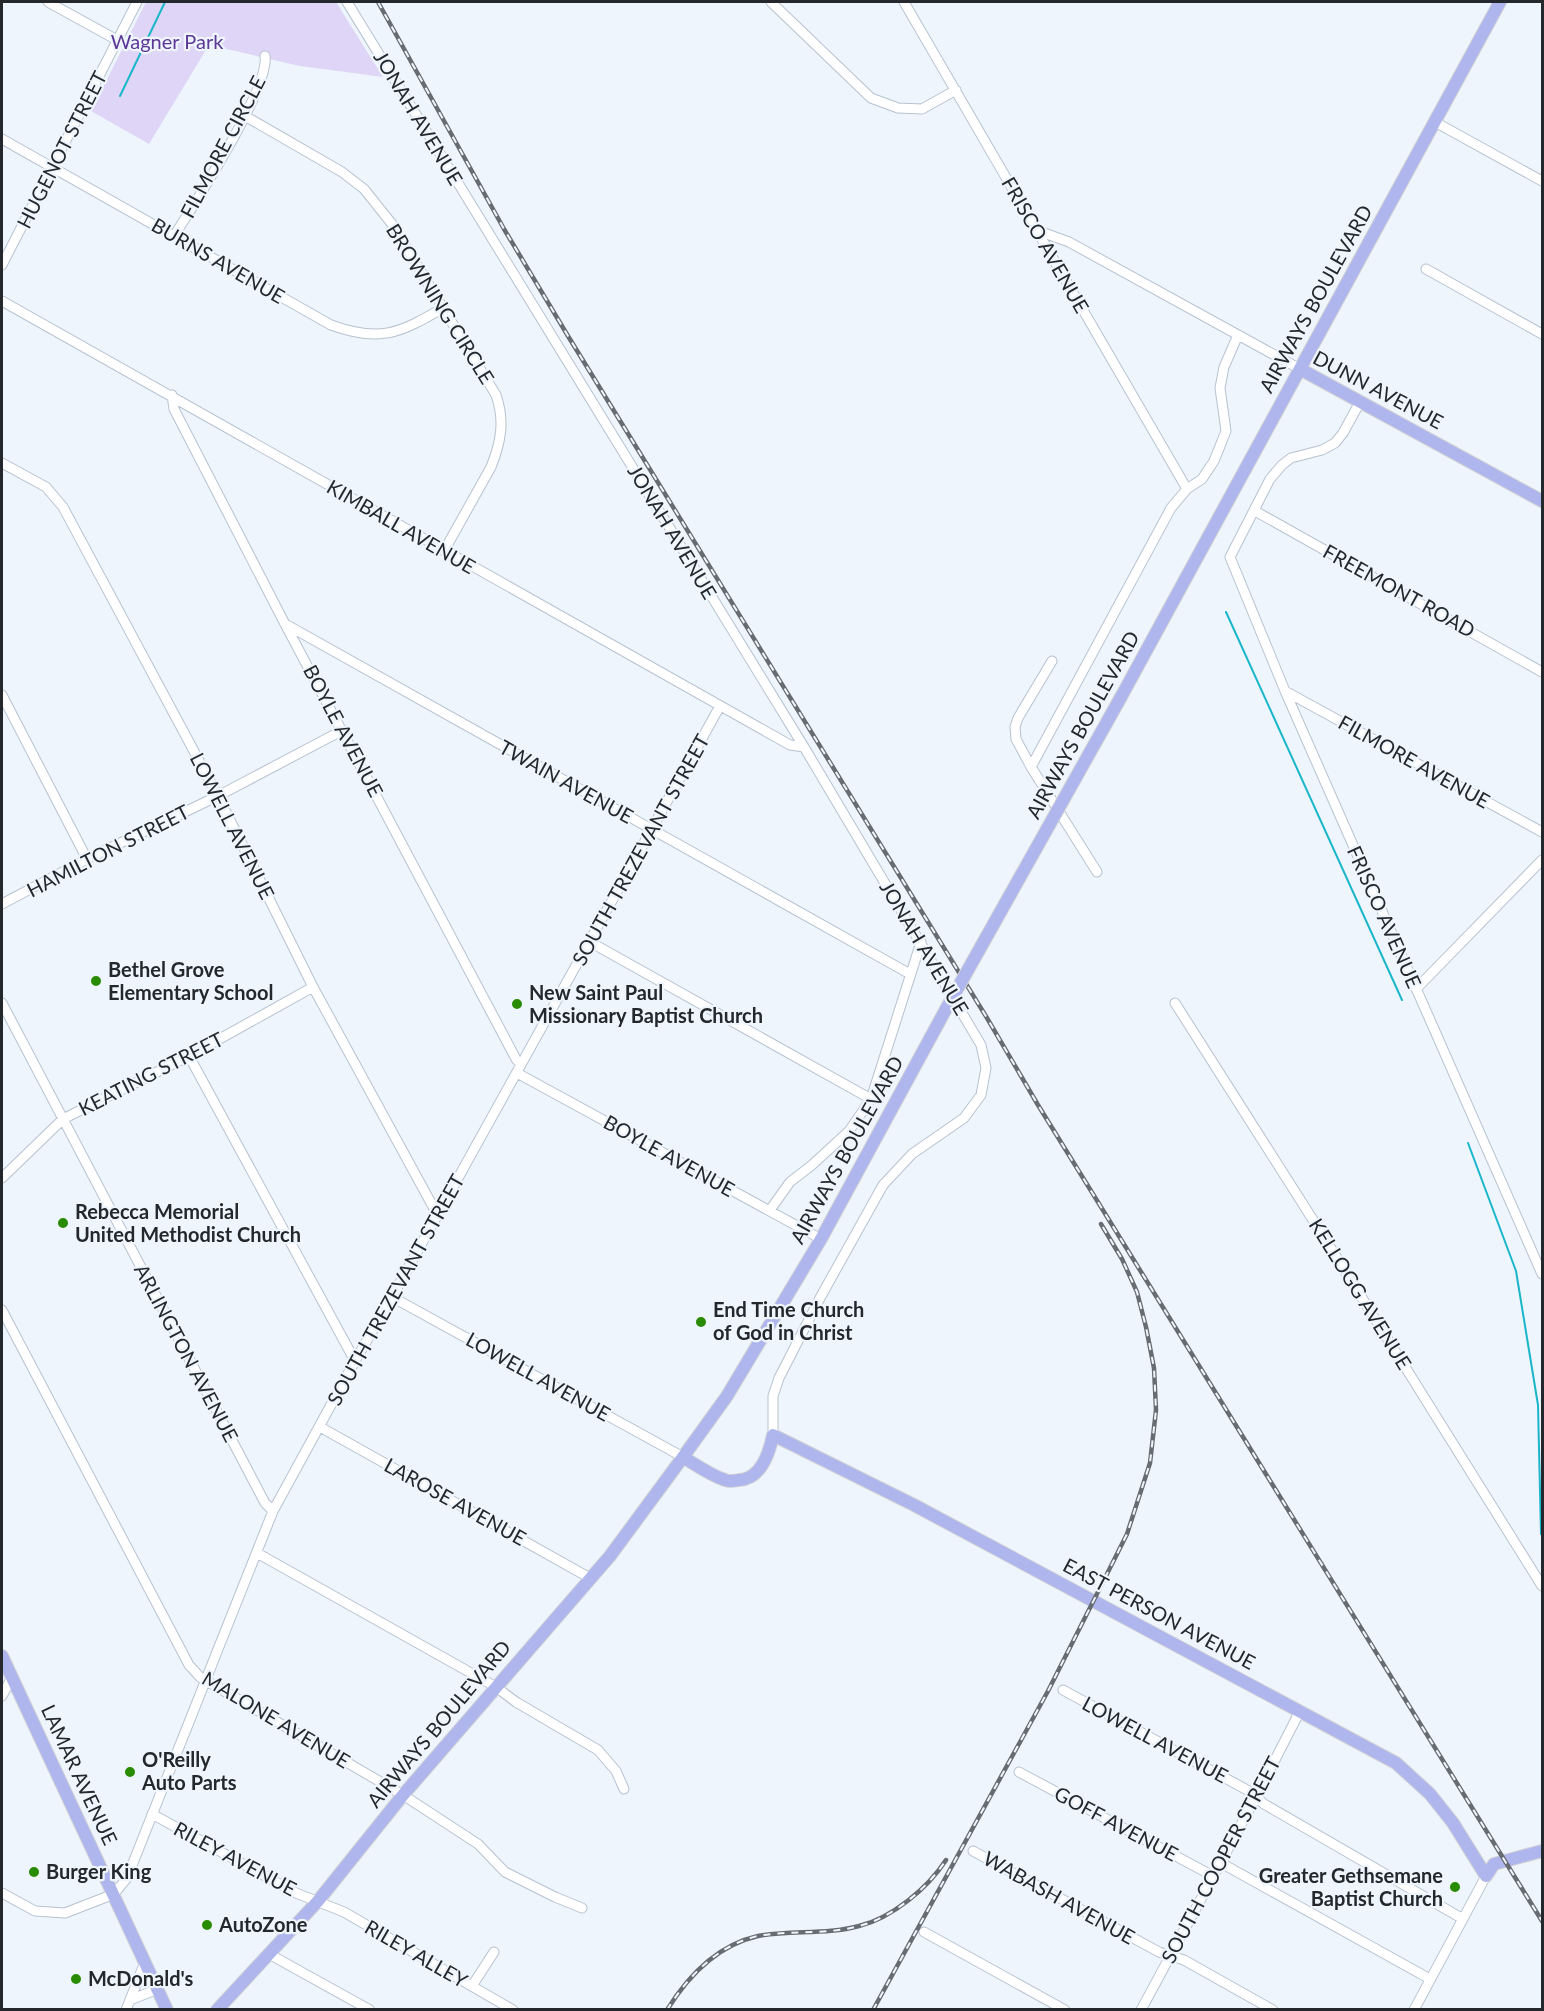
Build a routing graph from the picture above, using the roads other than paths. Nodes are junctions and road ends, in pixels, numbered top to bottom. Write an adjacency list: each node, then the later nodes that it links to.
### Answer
1 (48, 2): 7 (street)
2 (137, 2): 7 (street, HUGENOT STREET)
3 (347, 2): 38 (street, JONAH AVENUE)
4 (771, 2): 9 (street)
5 (904, 2): 9 (street, FRISCO AVENUE)
6 (1500, 2): 11 (main road, AIRWAYS BOULEVARD)
7 (117, 40): 13 (street, HUGENOT STREET)
8 (265, 56): 10 (street, FILMORE CIRCLE)
9 (956, 90): 15 (street, FRISCO AVENUE)
10 (245, 116): 16 (street, FILMORE CIRCLE); 20 (street, BROWNING CIRCLE)
11 (1435, 122): 14 (street); 23 (main road, AIRWAYS BOULEVARD)
12 (2, 140): 13 (street, BURNS AVENUE)
13 (53, 168): 16 (street, BURNS AVENUE); 17 (street, HUGENOT STREET)
14 (1542, 181)
15 (1036, 230): 22 (street, DUNN AVENUE); 27 (street, FRISCO AVENUE)
16 (174, 236): 20 (street, BURNS AVENUE)
17 (2, 265)
18 (1426, 269): 21 (street)
19 (2, 301): 24 (street, KIMBALL AVENUE)
20 (443, 308): 30 (street, BROWNING CIRCLE)
21 (1542, 334)
22 (1238, 335): 23 (street, DUNN AVENUE); 27 (street, AIRWAYS BOULEVARD)
23 (1299, 369): 25 (main road, DUNN AVENUE); 61 (main road, AIRWAYS BOULEVARD, bridge)
24 (172, 395): 30 (street, KIMBALL AVENUE); 31 (street, BOYLE AVENUE)
25 (1360, 402): 28 (main road, DUNN AVENUE); 29 (street)
26 (2, 463): 40 (street, LOWELL AVENUE)
27 (1187, 489): 39 (street, AIRWAYS BOULEVARD)
28 (1542, 501)
29 (1255, 511): 33 (street, FREEMONT ROAD); 34 (street, FRISCO AVENUE)
30 (444, 551): 36 (street, KIMBALL AVENUE)
31 (285, 624): 37 (street, BOYLE AVENUE); 41 (street, TWAIN AVENUE)
32 (1052, 661): 39 (street)
33 (1542, 672)
34 (1285, 691): 42 (street, FILMORE AVENUE); 51 (street, FRISCO AVENUE)
35 (2, 695): 43 (street)
36 (720, 706): 38 (street, KIMBALL AVENUE); 41 (street, SOUTH TREZEVANT STREET)
37 (343, 730): 40 (street, HAMILTON STREET); 55 (street, BOYLE AVENUE)
38 (804, 747): 48 (street, JONAH AVENUE)
39 (1031, 767): 45 (street)
40 (218, 796): 43 (street, HAMILTON STREET); 50 (street, LOWELL AVENUE)
41 (651, 830): 47 (street, SOUTH TREZEVANT STREET); 49 (street, TWAIN AVENUE)
42 (1542, 832)
43 (87, 859): 46 (street, HAMILTON STREET)
44 (1542, 860): 51 (street)
45 (1097, 872)
46 (2, 904)
47 (590, 942): 55 (street, SOUTH TREZEVANT STREET); 56 (street)
48 (921, 942): 49 (street, AIRWAYS BOULEVARD); 67 (street, JONAH AVENUE)
49 (910, 974): 56 (street, AIRWAYS BOULEVARD)
50 (313, 987): 54 (street, KEATING STREET); 60 (street, LOWELL AVENUE)
51 (1416, 989): 62 (street, FRISCO AVENUE)
52 (2, 1003): 57 (street, ARLINGTON AVENUE)
53 (1175, 1003): 72 (street, KELLOGG AVENUE)
54 (189, 1056): 57 (street, KEATING STREET); 65 (street)
55 (519, 1069): 59 (street, BOYLE AVENUE); 60 (street, SOUTH TREZEVANT STREET)
56 (872, 1099): 59 (street, AIRWAYS BOULEVARD)
57 (63, 1119): 58 (street, KEATING STREET); 69 (street, ARLINGTON AVENUE)
58 (2, 1178)
59 (770, 1210): 61 (street, BOYLE AVENUE)
60 (437, 1214): 63 (street, SOUTH TREZEVANT STREET)
61 (821, 1239): 68 (main road, AIRWAYS BOULEVARD)
62 (1542, 1274)
63 (392, 1297): 65 (street, SOUTH TREZEVANT STREET); 68 (street, LOWELL AVENUE)
64 (2, 1310): 75 (street, MALONE AVENUE)
65 (355, 1361): 66 (street, SOUTH TREZEVANT STREET)
66 (320, 1427): 69 (street, SOUTH TREZEVANT STREET); 71 (street, LAROSE AVENUE)
67 (773, 1435): 68 (main road); 79 (main road, EAST PERSON AVENUE)
68 (683, 1457): 71 (main road, AIRWAYS BOULEVARD)
69 (273, 1511): 70 (street, SOUTH TREZEVANT STREET)
70 (257, 1553): 75 (street, SOUTH TREZEVANT STREET); 76 (street)
71 (590, 1578): 76 (main road, AIRWAYS BOULEVARD)
72 (1542, 1586)
73 (2, 1656): 74 (main road, LAMAR AVENUE)
74 (12, 1677): 78 (street); 91 (main road, LAMAR AVENUE)
75 (204, 1681): 82 (street, MALONE AVENUE); 84 (street, SOUTH TREZEVANT STREET)
76 (496, 1687): 81 (street); 82 (main road, AIRWAYS BOULEVARD)
77 (1064, 1690): 83 (street, LOWELL AVENUE)
78 (2, 1696)
79 (1300, 1711): 83 (street, SOUTH COOPER STREET); 89 (main road, EAST PERSON AVENUE)
80 (1019, 1772): 88 (street, GOFF AVENUE)
81 (624, 1789)
82 (403, 1795): 92 (main road, AIRWAYS BOULEVARD); 93 (street, MALONE AVENUE)
83 (1256, 1797): 87 (street, SOUTH COOPER STREET); 94 (street, LOWELL AVENUE)
84 (152, 1814): 91 (street, SOUTH TREZEVANT STREET); 92 (street, RILEY AVENUE)
85 (973, 1851): 98 (street, WABASH AVENUE)
86 (1542, 1851): 89 (main road)
87 (1221, 1863): 88 (street, SOUTH COOPER STREET); 100 (street)
88 (1213, 1876): 98 (street, SOUTH COOPER STREET)
89 (1486, 1876): 94 (street)
90 (2, 1893): 91 (street)
91 (114, 1894): 99 (main road, LAMAR AVENUE)
92 (318, 1901): 97 (main road, AIRWAYS BOULEVARD); 101 (street, RILEY ALLEY)
93 (582, 1908)
94 (1463, 1919): 100 (street)
95 (924, 1932): 108 (street)
96 (494, 1952): 101 (street)
97 (269, 1954): 104 (main road, AIRWAYS BOULEVARD); 106 (street)
98 (1171, 1955): 109 (street, SOUTH COOPER STREET); 110 (street, WABASH AVENUE)
99 (145, 1962): 102 (main road, LAMAR AVENUE); 103 (street)
100 (1431, 1979): 111 (street)
101 (472, 1986): 107 (street, RILEY ALLEY)
102 (158, 1989): 103 (street); 105 (main road, LAMAR AVENUE)
103 (128, 2005)
104 (218, 2009)
105 (167, 2010)
106 (370, 2010)
107 (513, 2010)
108 (1065, 2010)
109 (1141, 2010)
110 (1273, 2010)
111 (1414, 2010)

